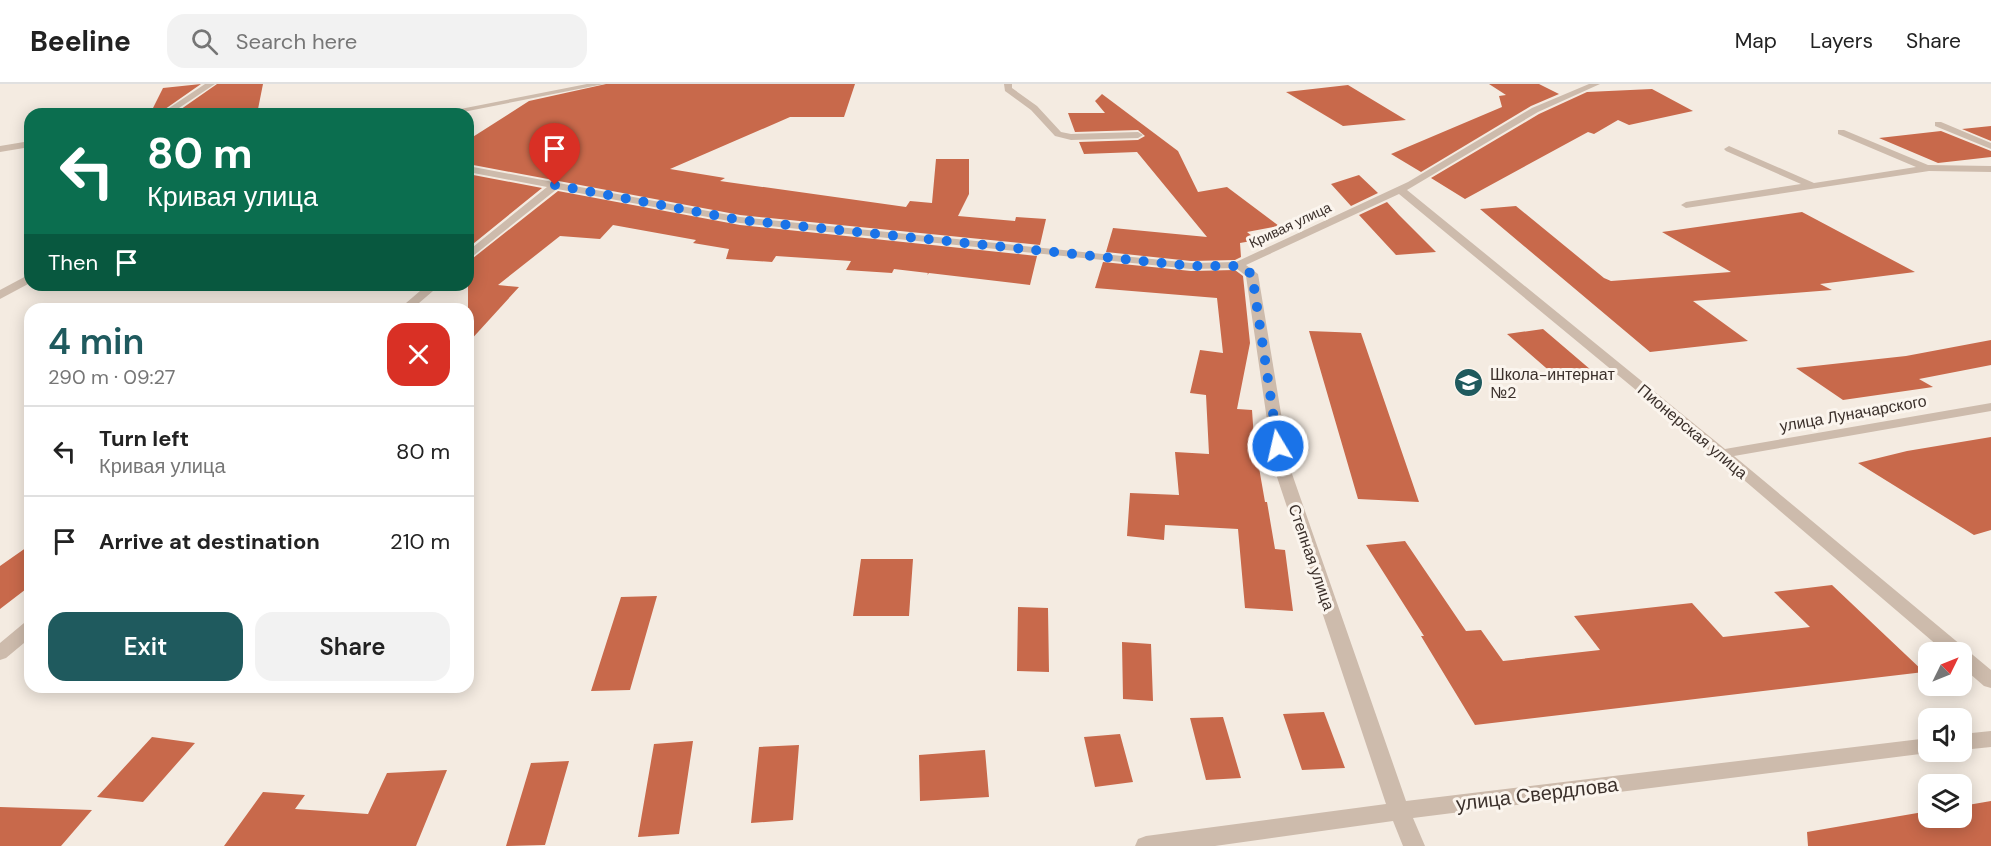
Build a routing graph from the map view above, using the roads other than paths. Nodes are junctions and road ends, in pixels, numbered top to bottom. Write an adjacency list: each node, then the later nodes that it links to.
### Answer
1 (211, 84): 5 (street)
2 (600, 84): 6 (street)
3 (1008, 84): 9 (street)
4 (1596, 84): 19 (street, Кривая улица)
5 (173, 108)
6 (471, 108)
7 (1938, 124): 11 (street)
8 (1841, 132): 14 (street)
9 (1138, 135)
10 (24, 145): 12 (street)
11 (1991, 146)
12 (0, 149)
13 (1729, 149): 18 (street)
14 (1927, 168): 15 (street); 18 (street)
15 (1991, 169)
16 (474, 170): 17 (street, Кривая улица)
17 (555, 185): 21 (street); 22 (street, Кривая улица)
18 (1812, 186): 20 (street)
19 (1400, 189): 22 (street, Кривая улица); 28 (street, Пионерская улица)
20 (1686, 205)
21 (474, 252)
22 (1238, 266): 37 (street, Степная улица)
23 (24, 281): 25 (street)
24 (427, 291): 26 (street)
25 (0, 295)
26 (412, 303)
27 (1991, 407): 28 (street, улица Луначарского)
28 (1722, 454): 30 (street, Пионерская улица)
29 (24, 633): 31 (street)
30 (1945, 642)
31 (0, 653)
32 (1972, 665): 33 (street)
33 (1991, 681)
34 (1991, 739): 35 (street)
35 (1972, 741)
36 (1918, 747): 37 (street, улица Свердлова)
37 (1399, 811): 38 (street, улица Свердлова); 39 (street, Степная улица)
38 (1146, 846)
39 (1414, 846)

